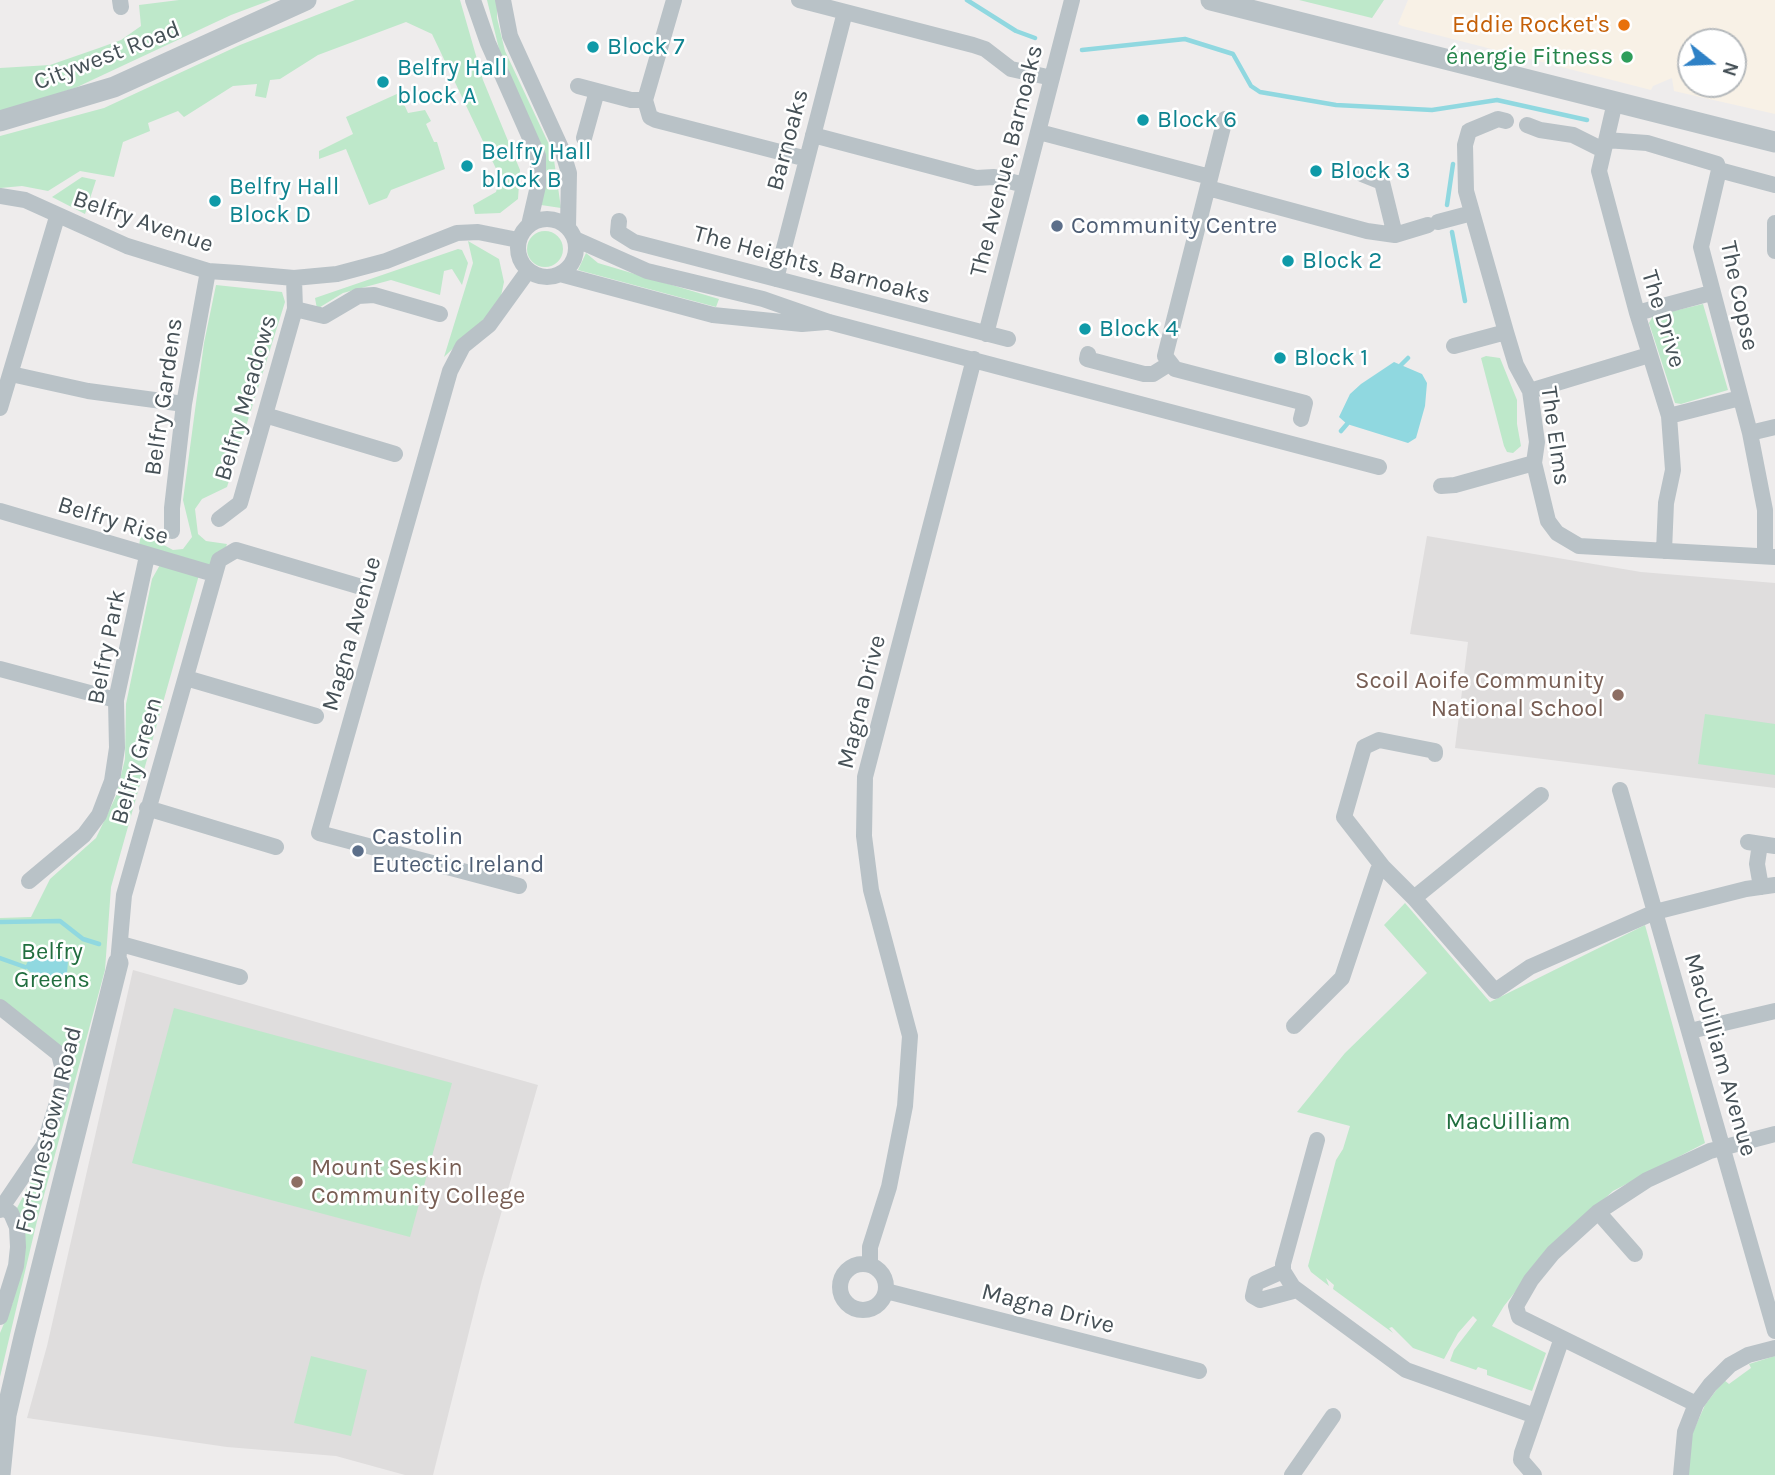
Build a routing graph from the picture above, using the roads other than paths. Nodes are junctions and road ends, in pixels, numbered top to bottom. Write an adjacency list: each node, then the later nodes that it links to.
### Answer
1 (306, 0): 15 (street, Citywest Road)
2 (473, 0): 34 (street)
3 (503, 0): 35 (street)
4 (799, 0): 8 (street)
5 (1072, 0): 9 (street, The Avenue, Barnoaks)
6 (1210, 0): 13 (street)
7 (672, 3): 12 (street)
8 (845, 12): 9 (street); 19 (street, Barnoaks)
9 (1052, 78): 18 (street, The Avenue, Barnoaks)
10 (578, 86): 11 (street)
11 (597, 91): 12 (street); 20 (street)
12 (645, 100): 23 (street)
13 (1615, 102): 21 (street); 22 (street, The Drive)
14 (1225, 119): 26 (street)
15 (0, 121)
16 (1506, 121): 30 (street, The Elms)
17 (1527, 125): 22 (street)
18 (1039, 132): 26 (street); 27 (street, The Avenue, Barnoaks)
19 (813, 135): 23 (street, Barnoaks); 27 (street)
20 (584, 138)
21 (1775, 142)
22 (1605, 145): 24 (street); 46 (street, The Drive)
23 (807, 159): 43 (street, Barnoaks)
24 (1718, 170): 28 (street); 44 (street, The Copse)
25 (1362, 174): 36 (street)
26 (1209, 183): 36 (street); 56 (street)
27 (1024, 185): 50 (street, The Avenue, Barnoaks)
28 (1775, 185)
29 (0, 196): 31 (street, Belfry Avenue)
30 (1472, 213): 36 (street); 49 (street, The Elms)
31 (57, 217): 39 (street, Belfry Avenue); 57 (street)
32 (619, 221): 43 (street, The Heights, Barnoaks)
33 (1775, 223): 38 (street, The Copse)
34 (528, 225): 35 (street); 37 (street)
35 (571, 233): 41 (street); 48 (street)
36 (1395, 235)
37 (518, 240): 40 (street); 42 (street, Belfry Avenue)
38 (1775, 251)
39 (208, 271): 42 (street, Belfry Avenue); 60 (street, Belfry Gardens)
40 (528, 271): 41 (street); 91 (street, Magna Avenue)
41 (560, 274): 48 (street)
42 (295, 278): 45 (street, Belfry Meadows)
43 (776, 279): 50 (street, The Heights, Barnoaks)
44 (1711, 293): 46 (street); 59 (street, The Copse)
45 (295, 309): 47 (street); 62 (street, Belfry Meadows)
46 (1637, 313): 54 (street, The Drive)
47 (440, 314)
48 (829, 322): 55 (street)
49 (1506, 332): 52 (street); 58 (street, The Elms)
50 (986, 334): 51 (street, The Heights, Barnoaks)
51 (1008, 339)
52 (1454, 346)
53 (1088, 354): 56 (street)
54 (1649, 355): 58 (street); 63 (street, The Drive)
55 (974, 359): 69 (street); 107 (street, Magna Drive)
56 (1169, 365): 64 (street)
57 (11, 374): 60 (street); 61 (street)
58 (1530, 391): 68 (street, The Elms)
59 (1740, 398): 63 (street); 66 (street, The Copse)
60 (184, 404): 73 (street, Belfry Gardens)
61 (0, 408)
62 (265, 415): 67 (street); 72 (street, Belfry Meadows)
63 (1669, 416): 74 (street, The Drive)
64 (1300, 419)
65 (1775, 427): 66 (street)
66 (1750, 433): 76 (street, The Copse)
67 (395, 454)
68 (1534, 463): 70 (street); 74 (street, The Elms)
69 (1378, 467)
70 (1441, 485)
71 (0, 511): 75 (street, Belfry Rise)
72 (219, 519)
73 (172, 531)
74 (1664, 551): 76 (street, The Elms)
75 (147, 556): 77 (street, Belfry Rise); 81 (street, Belfry Park)
76 (1770, 557)
77 (214, 574): 78 (street); 80 (street, Belfry Green)
78 (358, 586)
79 (0, 669): 81 (street)
80 (186, 678): 82 (street); 86 (street, Belfry Green)
81 (116, 700): 90 (street, Belfry Park)
82 (316, 716)
83 (1435, 754): 89 (street)
84 (1620, 790): 94 (street, MacUilliam Avenue)
85 (1541, 795): 93 (street)
86 (146, 808): 88 (street); 95 (street, Belfry Green)
87 (1761, 844): 92 (street)
88 (276, 848)
89 (1382, 867): 93 (street); 99 (street)
90 (29, 881)
91 (519, 886)
92 (1768, 886): 94 (street)
93 (1415, 898): 94 (street)
94 (1655, 912): 100 (street, MacUilliam Avenue)
95 (119, 953): 96 (street); 117 (street, Fortunestown Road)
96 (240, 977)
97 (0, 1007): 104 (street)
98 (1775, 1011): 100 (street)
99 (1294, 1027)
100 (1690, 1031): 103 (street, MacUilliam Avenue)
101 (1775, 1134): 103 (street)
102 (1317, 1140): 108 (street)
103 (1723, 1149): 105 (street); 112 (street, MacUilliam Avenue)
104 (2, 1209): 111 (street)
105 (1598, 1212): 106 (street); 113 (street)
106 (1635, 1254)
107 (870, 1265): 110 (street); 110 (street)
108 (1283, 1271): 109 (street); 109 (street)
109 (1297, 1290): 119 (street)
110 (886, 1291): 115 (street, Magna Drive)
111 (0, 1317)
112 (1775, 1331)
113 (1562, 1338): 116 (street); 119 (street)
114 (1775, 1348): 116 (street)
115 (1199, 1371)
116 (1696, 1404): 123 (street)
117 (3, 1414): 120 (street, Fortunestown Road)
118 (1333, 1416): 121 (street)
119 (1535, 1416): 122 (street)
120 (0, 1475)
121 (1293, 1475)
122 (1534, 1475)
123 (1681, 1475)

